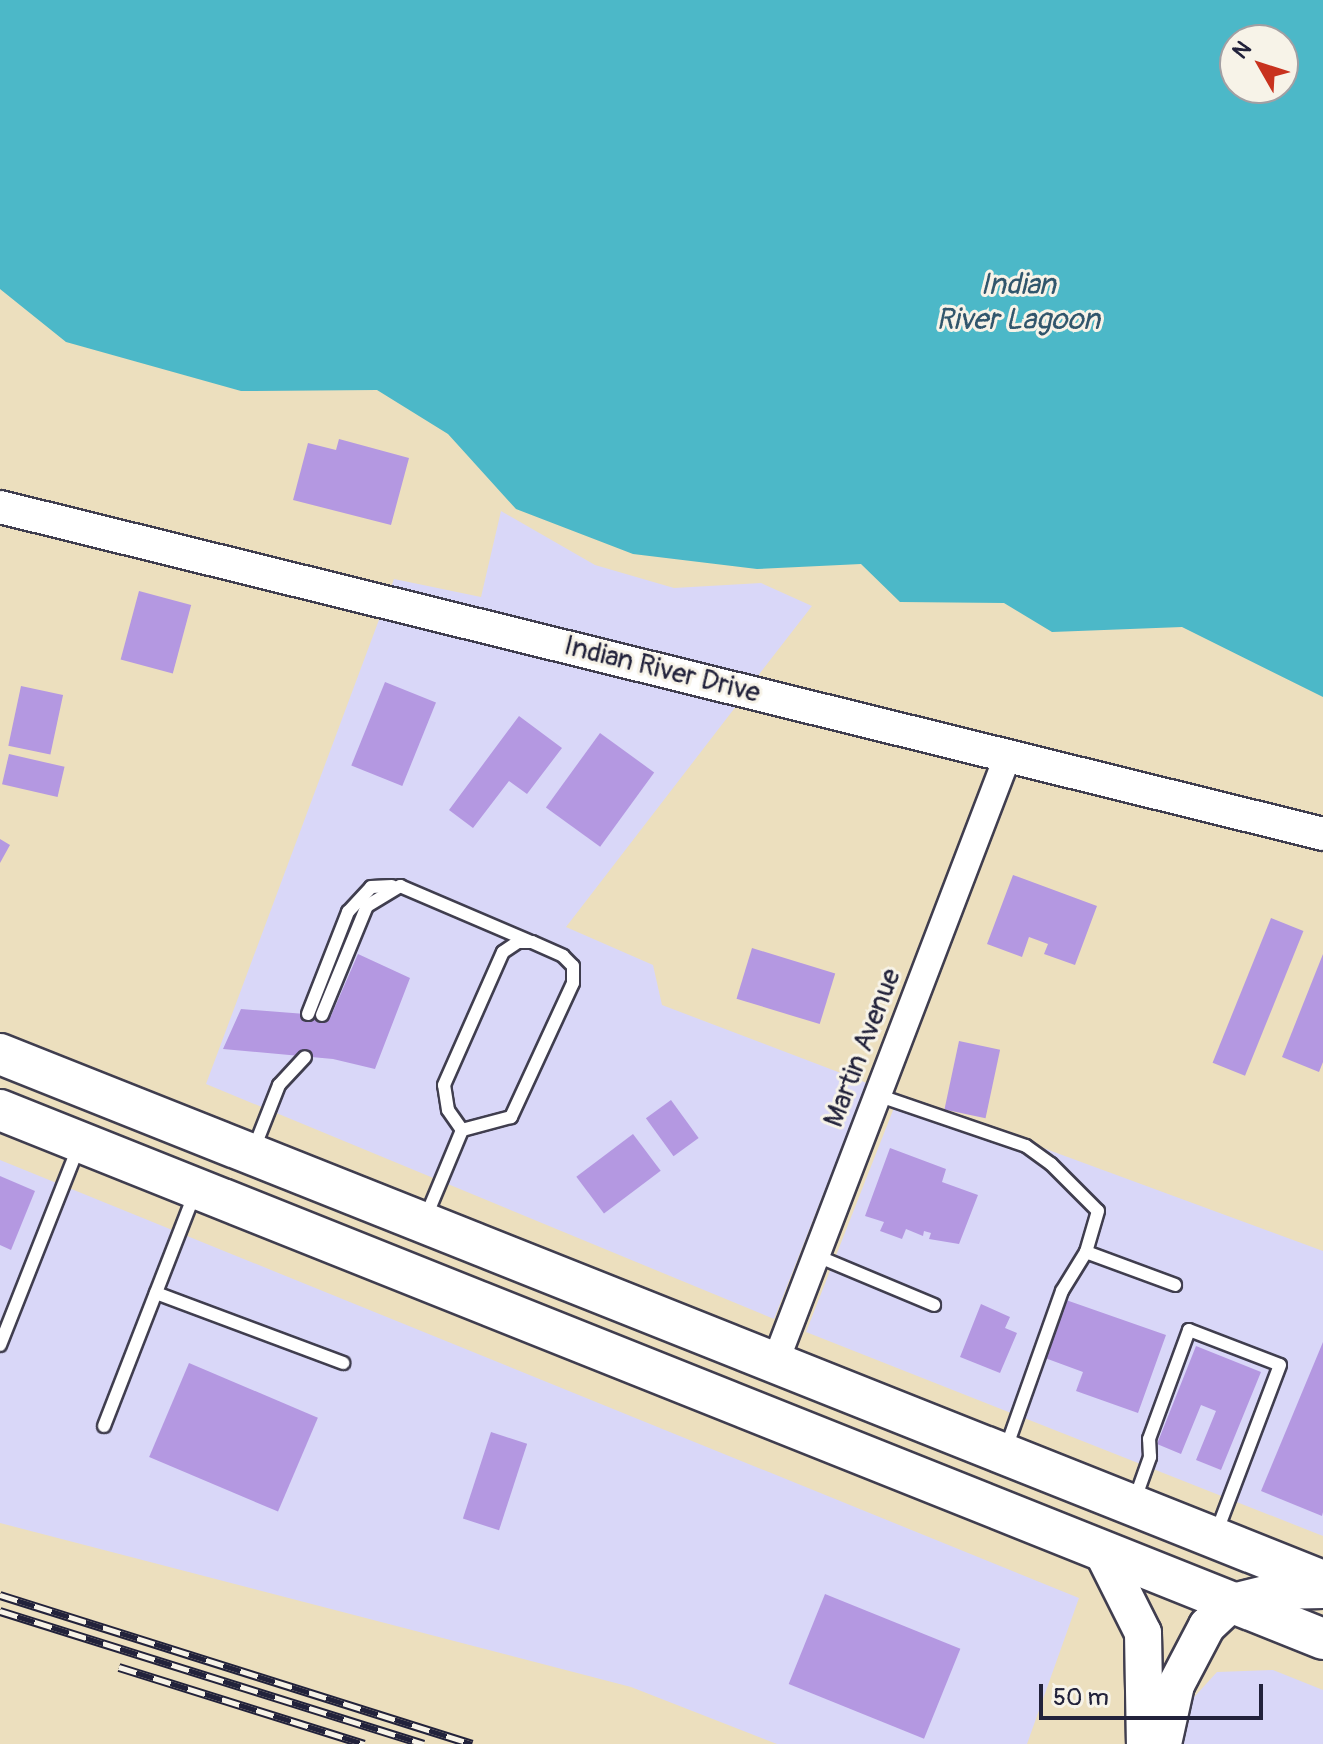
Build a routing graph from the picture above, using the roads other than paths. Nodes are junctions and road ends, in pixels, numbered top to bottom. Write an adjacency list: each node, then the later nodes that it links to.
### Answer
1 (1, 511): 2 (street, Indian River Drive)
2 (1008, 755): 3 (street, Indian River Drive); 10 (street, Martin Avenue)
3 (1323, 834)
4 (400, 886): 5 (lane); 6 (lane); 7 (lane)
5 (532, 942): 12 (lane); 12 (lane)
6 (308, 1014)
7 (322, 1015)
8 (0, 1054): 14 (main road)
9 (298, 1056): 14 (lane)
10 (880, 1096): 17 (lane); 18 (street, Martin Avenue)
11 (0, 1110): 13 (main road)
12 (462, 1130): 16 (lane)
13 (80, 1142): 15 (main road); 22 (lane)
14 (252, 1155): 16 (main road)
15 (196, 1189): 20 (lane); 25 (main road)
16 (423, 1223): 24 (main road)
17 (1086, 1252): 19 (lane); 27 (lane)
18 (817, 1256): 21 (lane); 24 (street, Martin Avenue)
19 (1175, 1285)
20 (156, 1293): 23 (lane); 26 (lane)
21 (934, 1305)
22 (0, 1345)
23 (343, 1363)
24 (775, 1363): 25 (main road); 27 (main road)
25 (668, 1377): 30 (main road)
26 (104, 1426)
27 (1004, 1454): 28 (main road)
28 (1132, 1505): 29 (main road); 29 (lane)
29 (1214, 1538): 31 (main road)
30 (1101, 1549): 33 (main road); 35 (main road)
31 (1323, 1581)
32 (1323, 1590): 33 (main road)
33 (1233, 1602): 34 (main road); 36 (main road)
34 (1323, 1639)
35 (1145, 1744)
36 (1163, 1744)

